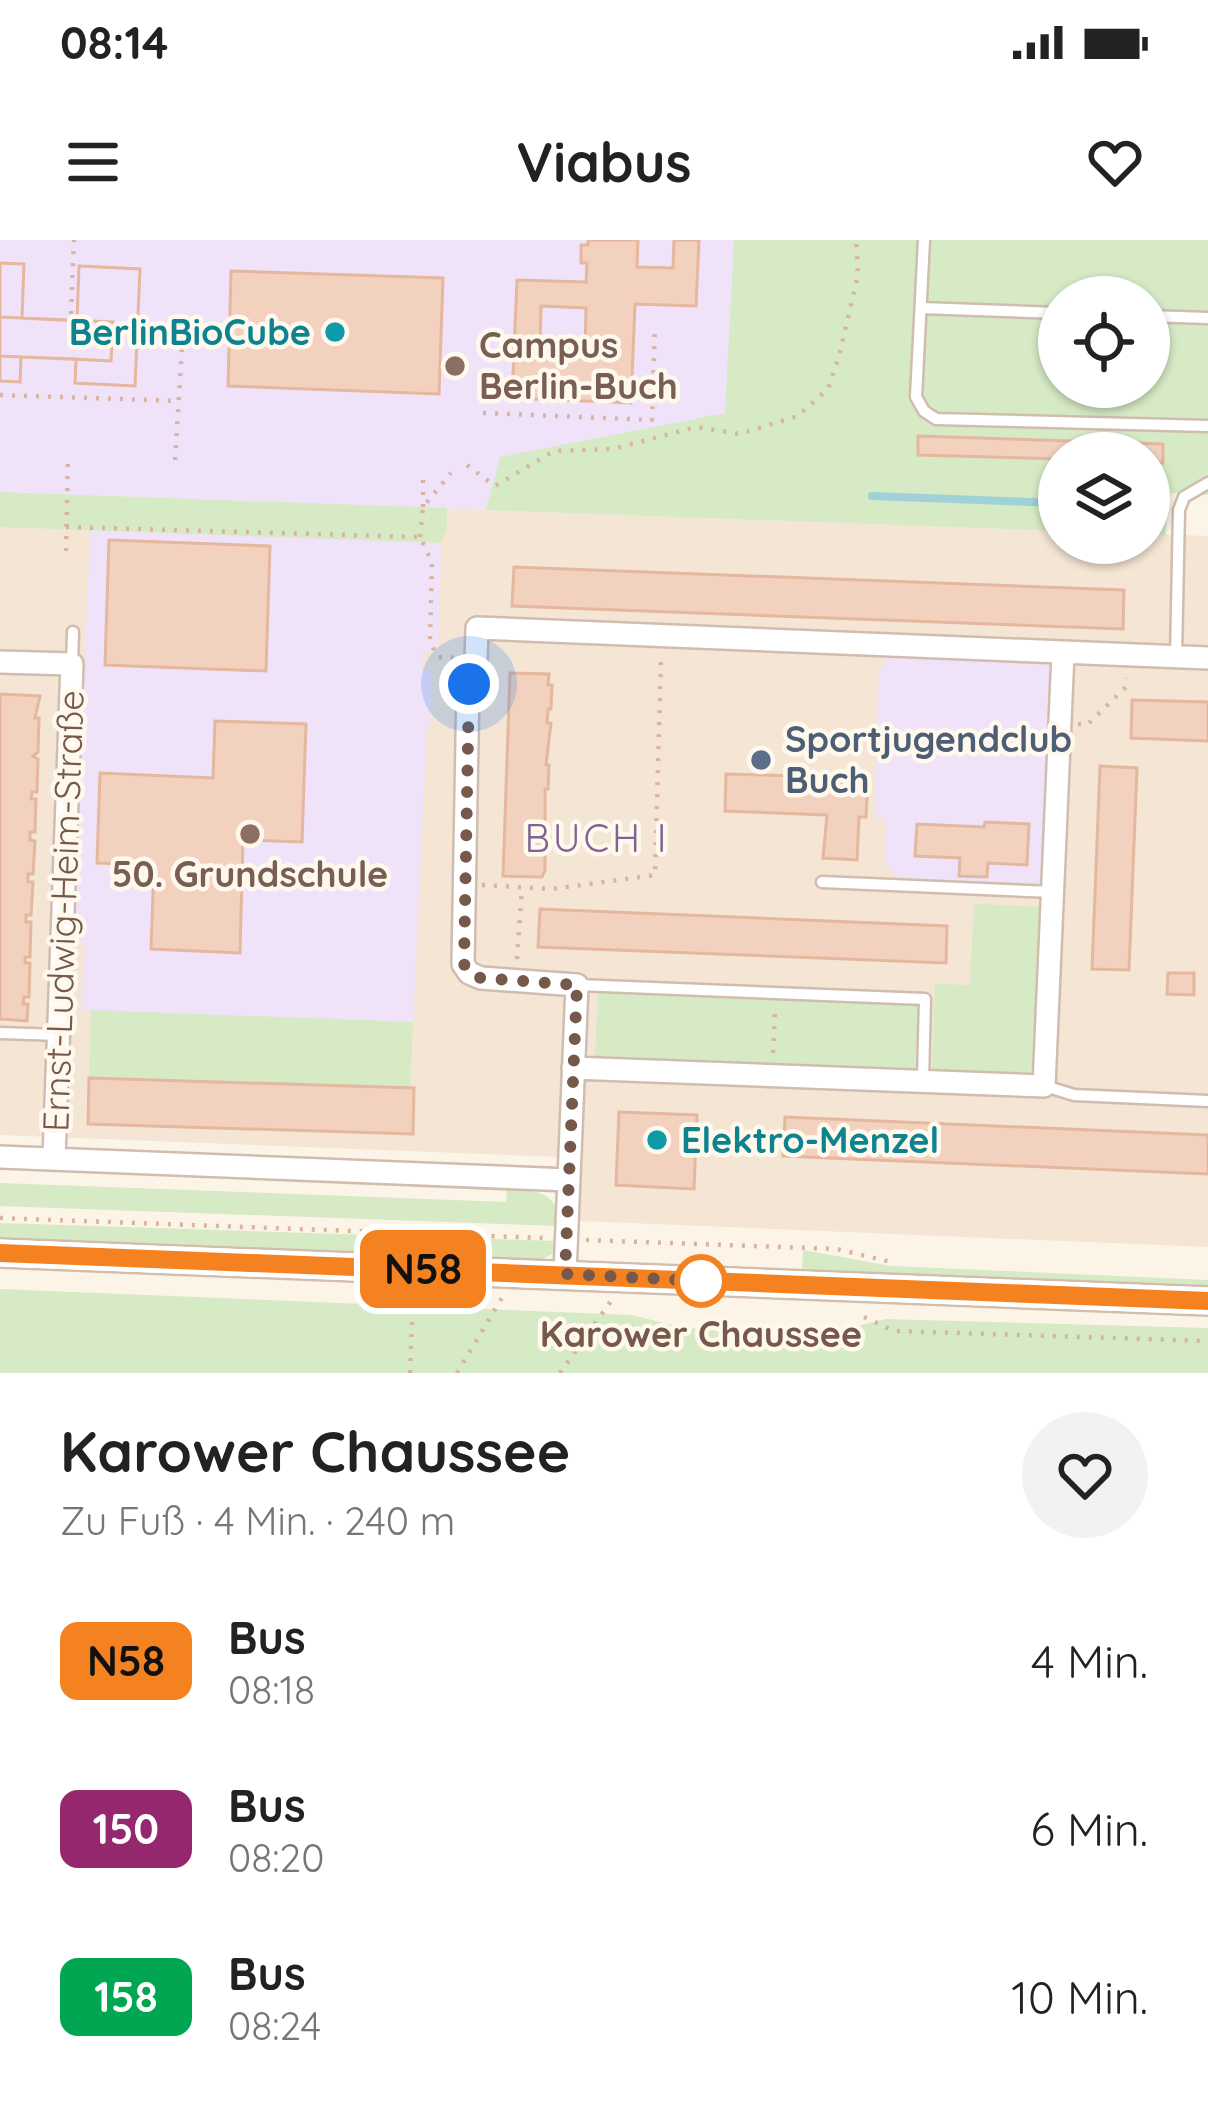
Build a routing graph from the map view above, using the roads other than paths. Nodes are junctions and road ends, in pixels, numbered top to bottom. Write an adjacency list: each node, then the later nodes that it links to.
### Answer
1 (924, 240): 2 (lane)
2 (921, 308): 3 (lane); 6 (lane)
3 (1038, 312)
4 (1170, 317): 5 (lane)
5 (1208, 318)
6 (1208, 426)
7 (1208, 483): 10 (lane)
8 (74, 632): 13 (lane)
9 (1063, 653): 10 (street); 15 (street); 16 (street)
10 (1176, 657): 11 (street)
11 (1208, 658)
12 (0, 662): 13 (street, Ernst-Ludwig-Heim-Straße)
13 (72, 664): 18 (street, Ernst-Ludwig-Heim-Straße)
14 (822, 881): 15 (lane)
15 (1053, 892): 21 (street)
16 (577, 985): 19 (street); 20 (lane)
17 (0, 1033): 18 (lane)
18 (59, 1035): 24 (street, Ernst-Ludwig-Heim-Straße)
19 (574, 1068): 20 (street); 25 (street)
20 (923, 1081): 21 (street)
21 (1044, 1086): 22 (lane)
22 (1208, 1101)
23 (0, 1157): 24 (street)
24 (54, 1159): 25 (street)
25 (569, 1180): 27 (street)
26 (0, 1252): 27 (main road)
27 (565, 1274): 28 (main road)
28 (1208, 1301)

